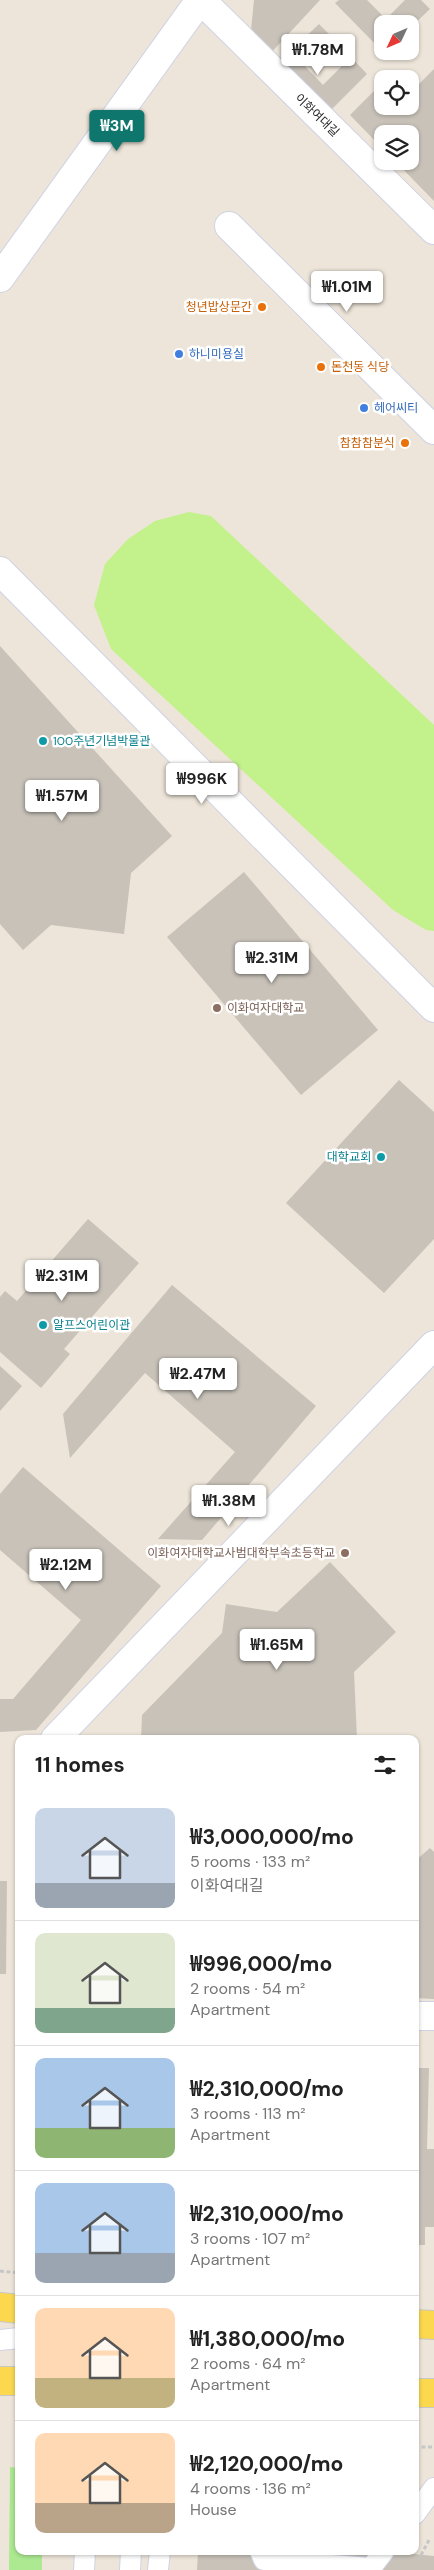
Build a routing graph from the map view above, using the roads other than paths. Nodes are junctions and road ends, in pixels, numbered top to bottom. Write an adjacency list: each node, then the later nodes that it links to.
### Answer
1 (200, 0): 3 (street, 이화여대길); 4 (street)
2 (229, 226): 5 (street)
3 (434, 230)
4 (0, 278)
5 (434, 430)
6 (0, 571): 7 (street)
7 (434, 1008)
8 (434, 1345): 9 (street)
9 (59, 1735)
10 (419, 2016): 11 (street)
11 (434, 2016)
12 (0, 2307): 13 (main road)
13 (15, 2309)
14 (419, 2324): 15 (main road)
15 (434, 2325)
16 (15, 2338): 17 (lane)
17 (0, 2340)
18 (0, 2381): 19 (main road)
19 (15, 2381)
20 (419, 2393): 21 (main road)
21 (434, 2393)
22 (419, 2486): 23 (lane)
23 (434, 2487): 24 (lane)
24 (419, 2508)
25 (85, 2555): 30 (lane)
26 (131, 2555): 31 (lane)
27 (160, 2555): 32 (lane)
28 (262, 2555): 29 (lane)
29 (381, 2555)
30 (84, 2570)
31 (130, 2570)
32 (158, 2570)

